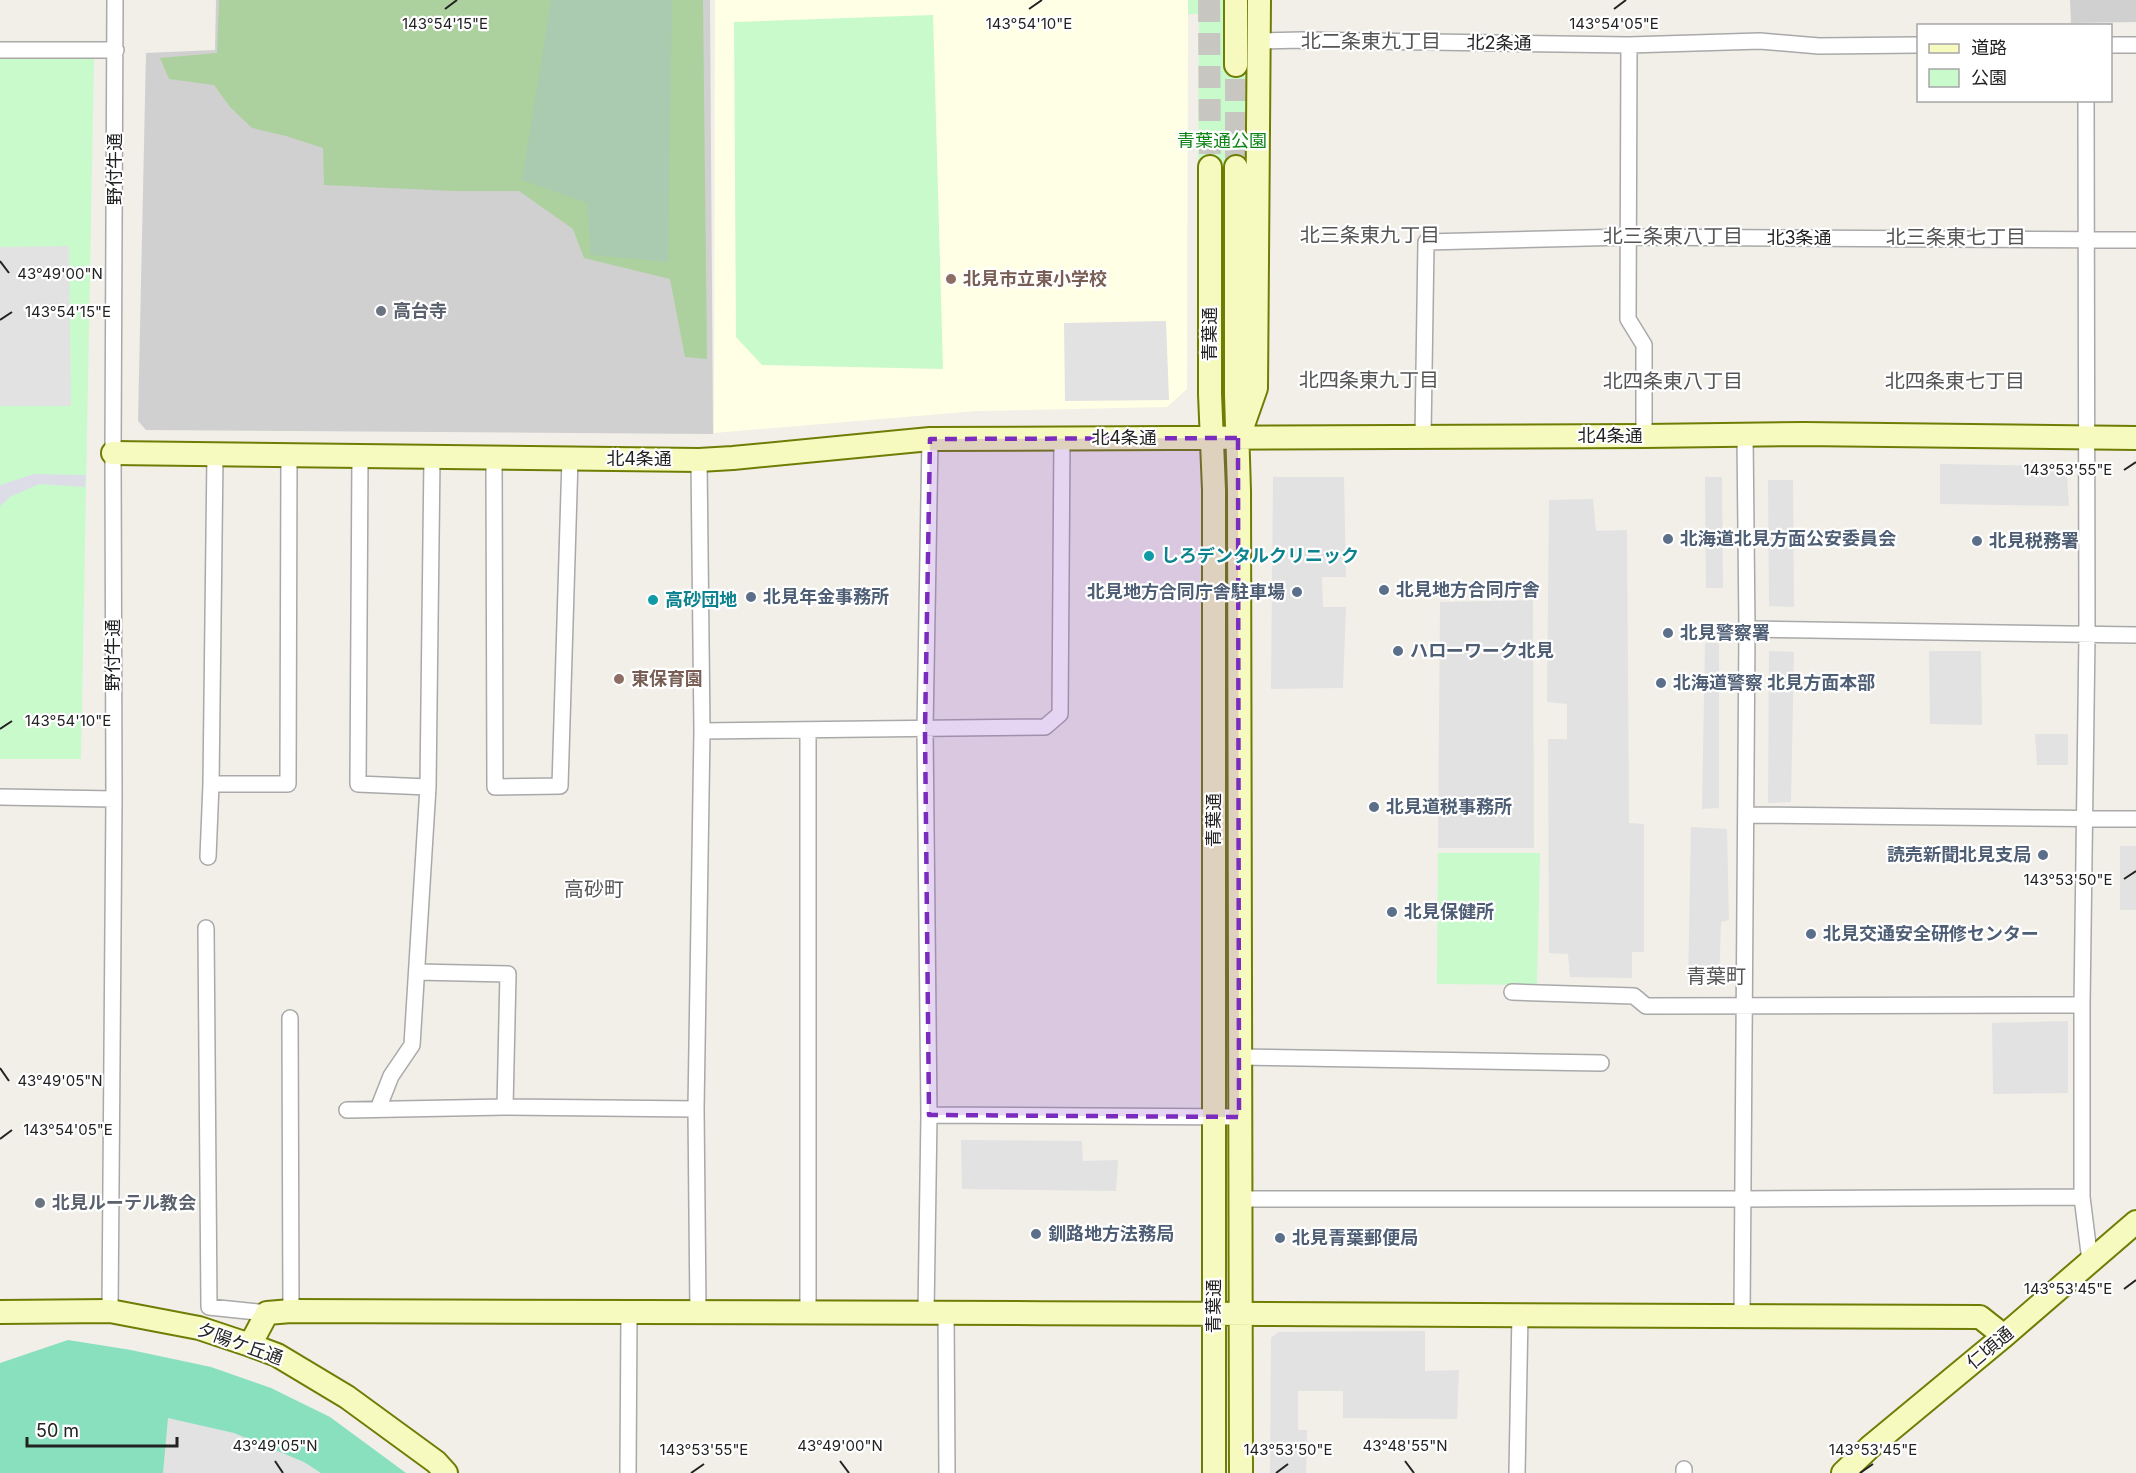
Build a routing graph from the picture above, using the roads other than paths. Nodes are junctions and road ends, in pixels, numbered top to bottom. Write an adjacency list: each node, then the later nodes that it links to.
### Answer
1 (116, 0): 10 (street, 野付牛通)
2 (1236, 0): 11 (street)
3 (1258, 0): 4 (street)
4 (1259, 41): 5 (street, 北2条通); 22 (street)
5 (1629, 45): 6 (street, 北2条通); 15 (street)
6 (1917, 45)
7 (2112, 45): 8 (street)
8 (2136, 45)
9 (0, 50): 10 (street)
10 (116, 50): 27 (street, 野付牛通)
11 (1236, 64)
12 (2086, 102): 16 (street)
13 (1210, 166): 21 (street, 青葉通)
14 (1236, 167): 22 (street, 青葉通)
15 (1628, 237): 16 (street, 北3条通); 19 (street, 北3条通); 20 (street)
16 (2087, 239): 17 (street, 北3条通); 26 (street)
17 (2136, 240)
18 (1745, 435): 20 (street, 北4条通); 26 (street, 北4条通); 35 (street)
19 (1423, 436): 20 (street, 北4条通); 22 (street, 北4条通)
20 (1644, 436)
21 (1212, 438): 22 (street, 北4条通); 25 (street, 北4条通); 62 (street, 青葉通)
22 (1238, 438): 55 (street, 青葉通)
23 (2136, 438): 26 (street, 北4条通)
24 (930, 439): 25 (street, 北4条通); 34 (street, 北4条通); 39 (street)
25 (1062, 439): 39 (street)
26 (2086, 439): 36 (street)
27 (112, 453): 29 (street, 北4条通); 44 (street, 野付牛通)
28 (289, 454): 29 (street, 北4条通); 30 (street, 北4条通); 41 (street)
29 (215, 455): 41 (street)
30 (360, 458): 31 (street, 北4条通); 42 (street)
31 (432, 458): 32 (street, 北4条通); 42 (street)
32 (494, 459): 33 (street, 北4条通); 33 (street)
33 (570, 459): 34 (street, 北4条通)
34 (699, 460): 40 (street)
35 (1747, 629): 36 (street); 45 (street)
36 (2087, 635): 37 (street); 46 (street)
37 (2136, 635)
38 (808, 730): 39 (street); 40 (street); 75 (street)
39 (926, 730): 61 (street)
40 (702, 731): 59 (street)
41 (211, 784): 48 (street)
42 (428, 786): 50 (street)
43 (0, 797): 44 (street)
44 (114, 799): 69 (street, 野付牛通)
45 (1746, 815): 46 (street); 53 (street)
46 (2084, 819): 47 (street); 52 (street)
47 (2136, 819)
48 (208, 857)
49 (206, 928): 74 (street)
50 (417, 972): 57 (street); 58 (street)
51 (1512, 992): 53 (street)
52 (2082, 1005): 53 (street); 64 (street)
53 (1743, 1006): 66 (street)
54 (290, 1018): 70 (street)
55 (1240, 1056): 56 (street); 63 (street, 青葉通)
56 (1601, 1063)
57 (505, 1107): 58 (street); 59 (street)
58 (378, 1108): 60 (street)
59 (696, 1109): 72 (street)
60 (347, 1110)
61 (929, 1114): 62 (street); 76 (street)
62 (1214, 1117): 63 (street); 77 (street, 青葉通)
63 (1239, 1117): 65 (street, 青葉通)
64 (2082, 1197): 66 (street); 68 (street)
65 (1239, 1199): 66 (street); 73 (street, 青葉通)
66 (1743, 1199): 80 (street)
67 (2136, 1222): 68 (street, 仁頃通)
68 (2090, 1261): 81 (street, 仁頃通)
69 (110, 1311): 71 (street, 夕陽ケ丘通); 82 (street, 夕陽ケ丘通)
70 (291, 1311): 74 (street); 78 (street)
71 (0, 1312)
72 (698, 1312): 75 (street); 78 (street)
73 (1240, 1312): 77 (street); 79 (street); 87 (street, 青葉通)
74 (267, 1313): 82 (street)
75 (808, 1313): 76 (street)
76 (936, 1313): 77 (street); 85 (street)
77 (1214, 1313): 86 (street, 青葉通)
78 (629, 1314): 84 (street)
79 (1520, 1314): 80 (street); 88 (street)
80 (1742, 1315): 81 (street)
81 (2004, 1336): 89 (street, 仁頃通)
82 (250, 1345): 83 (street, 夕陽ケ丘通)
83 (446, 1473)
84 (628, 1473)
85 (947, 1473)
86 (1214, 1473)
87 (1240, 1473)
88 (1517, 1473)
89 (1843, 1473)

